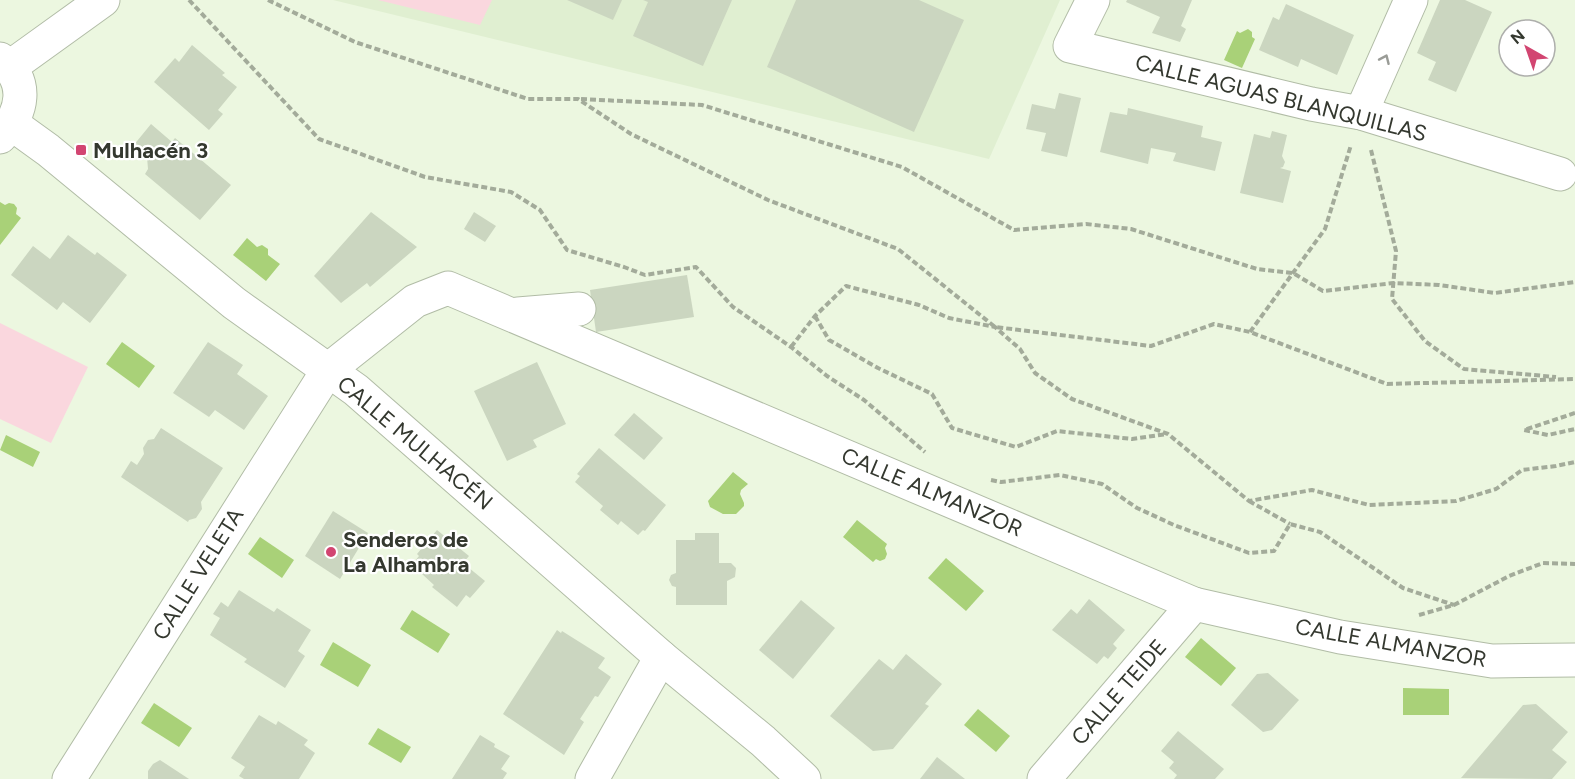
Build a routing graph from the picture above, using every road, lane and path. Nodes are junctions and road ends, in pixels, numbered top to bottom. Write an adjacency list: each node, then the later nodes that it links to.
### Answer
1 (103, 0): 6 (street)
2 (189, 0): 19 (path)
3 (268, 0): 7 (path)
4 (1093, 0): 8 (street, CALLE AGUAS BLANQUILLAS)
5 (1411, 0): 8 (street, one-way to 5)
6 (5, 63): 9 (street)
7 (578, 99): 11 (path); 17 (path)
8 (1361, 113): 10 (street, CALLE AGUAS BLANQUILLAS); 11 (path); 13 (path)
9 (6, 130): 20 (street, CALLE MULHACÉN)
10 (1560, 174)
11 (1293, 273): 13 (path); 18 (path)
12 (1575, 282): 13 (path)
13 (1394, 283): 21 (path)
14 (579, 309): 15 (street)
15 (513, 314): 20 (street, CALLE ALMANZOR); 31 (street, CALLE ALMANZOR)
16 (815, 316): 17 (path); 19 (path); 24 (path)
17 (995, 327): 18 (path); 24 (path)
18 (1250, 332): 21 (path)
19 (791, 347): 25 (path)
20 (328, 370): 34 (street, CALLE MULHACÉN); 36 (street, CALLE VELETA)
21 (1575, 379)
22 (1575, 413): 23 (path)
23 (1575, 429)
24 (1168, 434): 28 (path)
25 (933, 458)
26 (1575, 462): 28 (path)
27 (985, 478): 29 (path)
28 (1249, 501): 29 (path)
29 (1290, 524): 32 (path)
30 (1575, 564): 32 (path)
31 (1194, 604): 35 (street, CALLE ALMANZOR); 39 (street, CALLE TEIDE)
32 (1454, 605): 33 (path)
33 (1408, 618)
34 (661, 657): 37 (street); 38 (street, CALLE MULHACÉN)
35 (1575, 660)
36 (69, 779)
37 (592, 779)
38 (804, 779)
39 (1044, 779)

